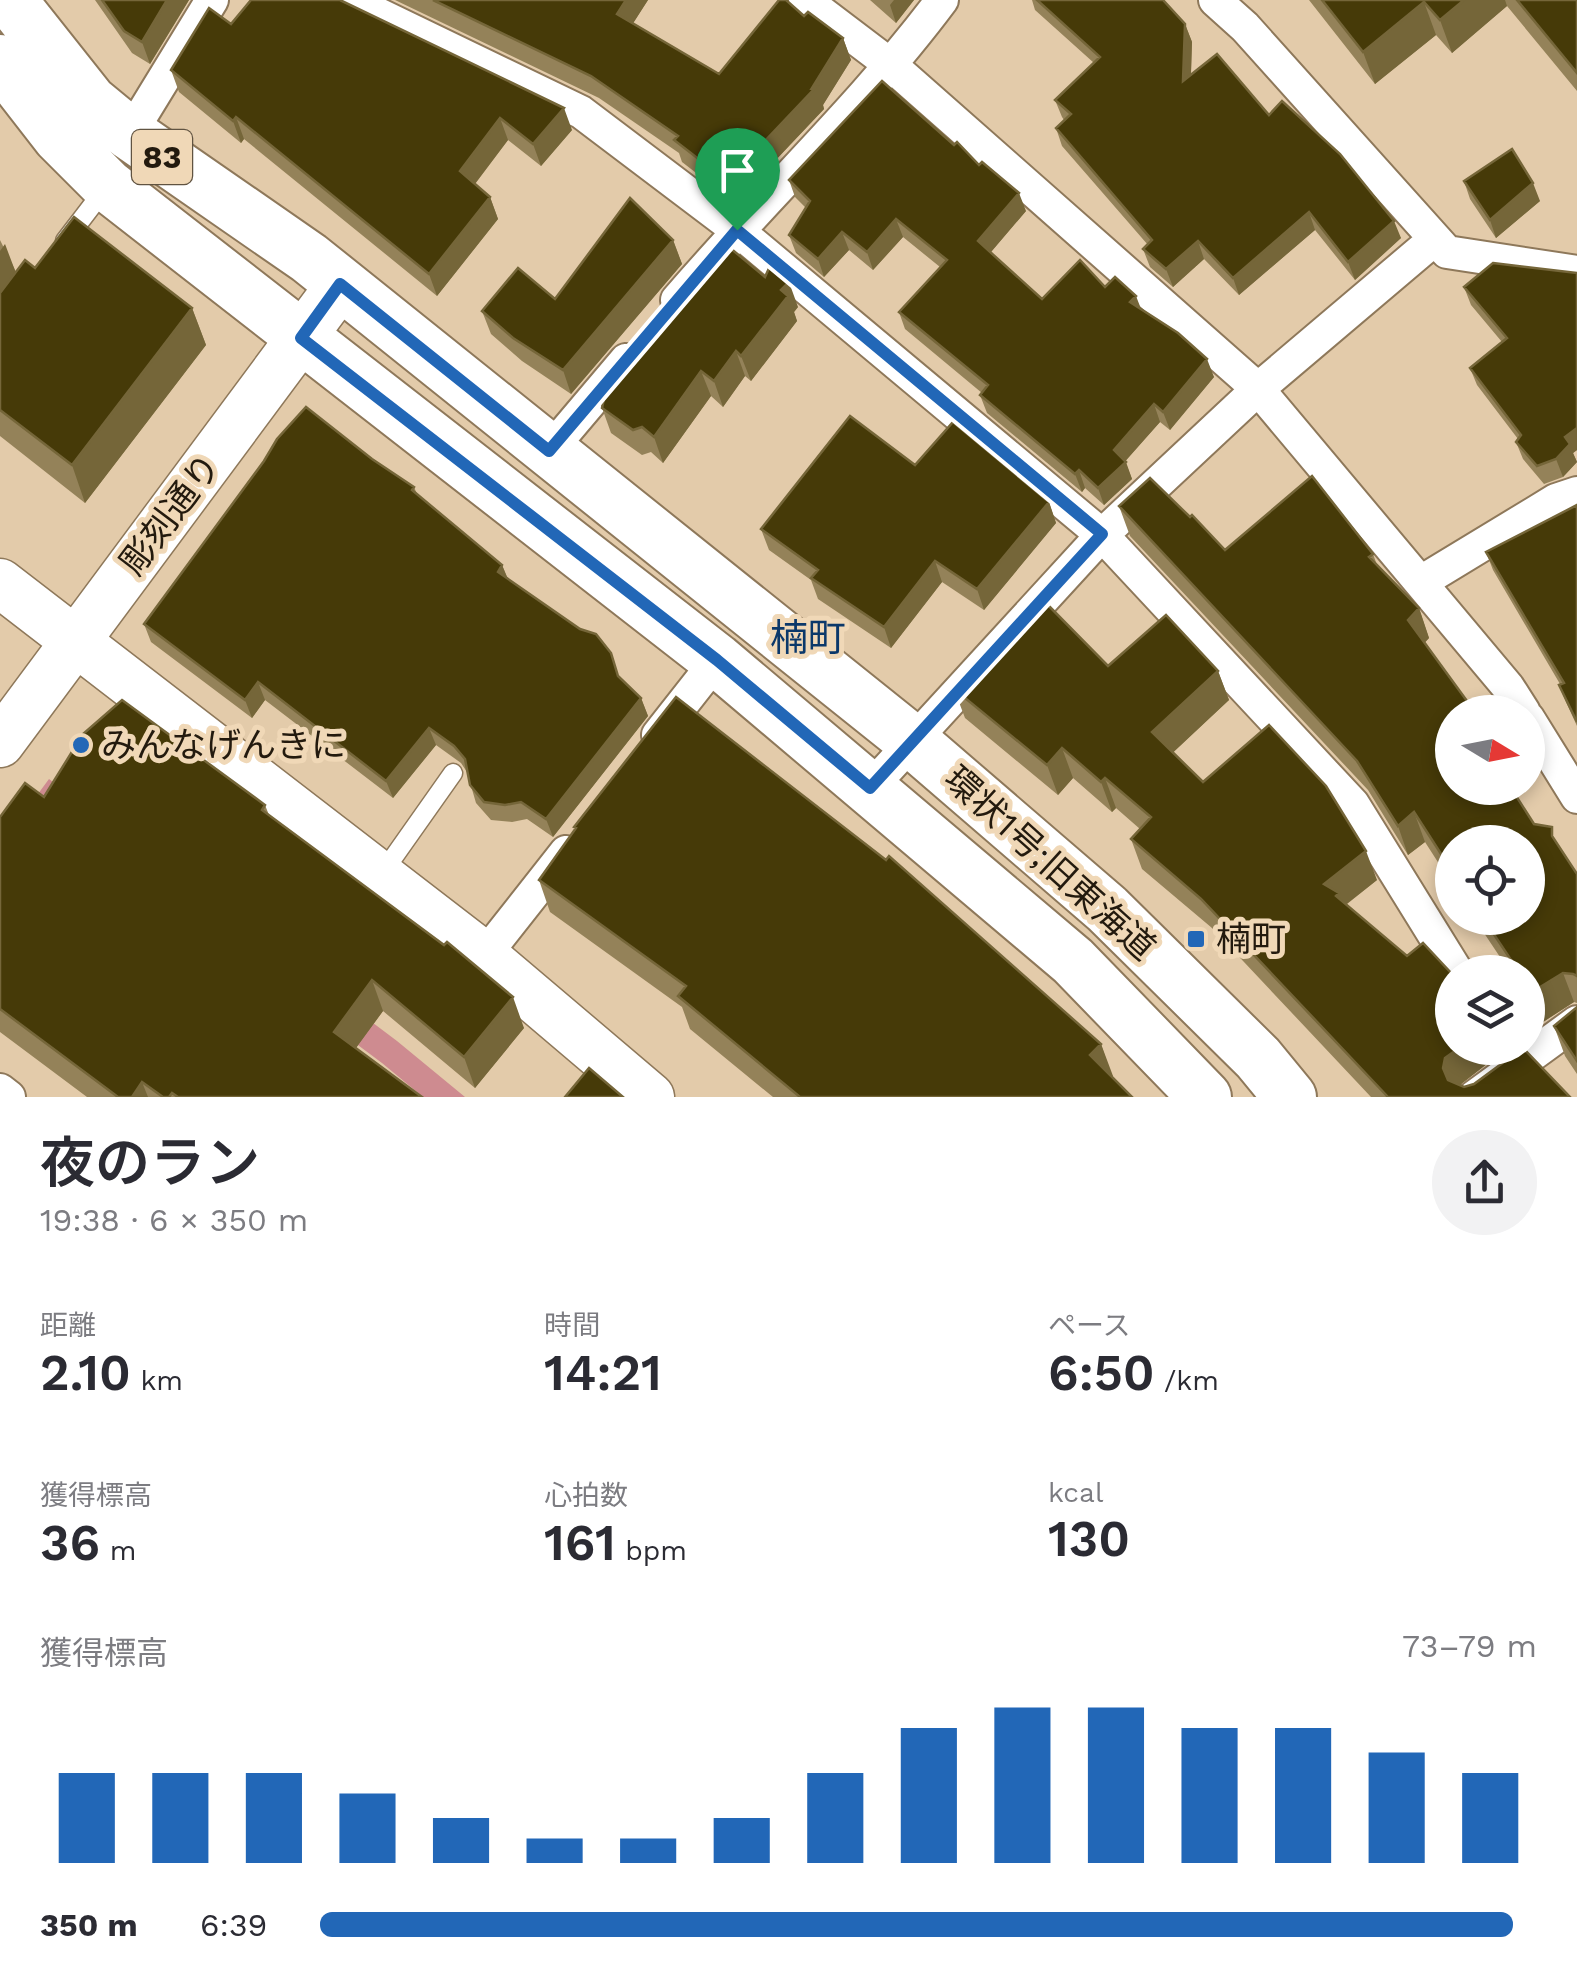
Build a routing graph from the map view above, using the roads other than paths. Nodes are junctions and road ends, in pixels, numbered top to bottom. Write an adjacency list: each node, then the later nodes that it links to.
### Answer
1 (10, 0): 9 (main road, 環状1号;旧東海道 / 83)
2 (212, 0): 9 (street)
3 (349, 0): 11 (street)
4 (805, 0): 8 (street)
5 (942, 0): 8 (street)
6 (1214, 0): 12 (street)
7 (0, 61): 10 (main road, 環状1号;旧東海道 / 83)
8 (892, 66): 11 (street); 17 (street)
9 (130, 134): 15 (main road, 環状1号;旧東海道 / 83)
10 (107, 185): 13 (lane); 16 (main road, 環状1号;旧東海道 / 83)
11 (737, 230): 18 (street); 20 (street)
12 (1435, 239): 14 (street); 17 (street)
13 (54, 256)
14 (1577, 272)
15 (340, 284): 16 (street, 彫刻通り); 18 (main road, 環状1号;旧東海道 / 83)
16 (301, 338): 23 (street, 彫刻通り); 24 (main road, 環状1号;旧東海道 / 83)
17 (1258, 389): 20 (street); 21 (street)
18 (549, 451): 26 (main road, 環状1号;旧東海道 / 83)
19 (1577, 493): 21 (street)
20 (1102, 534): 26 (street); 35 (street)
21 (1420, 582): 25 (street)
22 (0, 583): 23 (street)
23 (76, 639): 27 (street, 彫刻通り); 34 (street)
24 (717, 660): 29 (street); 31 (main road, 環状1号;旧東海道 / 83)
25 (1514, 695)
26 (912, 741): 31 (street); 44 (main road, 環状1号;旧東海道 / 83)
27 (0, 743)
28 (1545, 746): 32 (street)
29 (640, 758)
30 (453, 774): 34 (lane)
31 (870, 788): 43 (main road, 環状1号;旧東海道 / 83)
32 (1577, 797)
33 (580, 834): 36 (street)
34 (381, 876): 36 (street)
35 (1446, 955)
36 (484, 956): 42 (street)
37 (1577, 1022): 38 (street)
38 (1545, 1038)
39 (1502, 1065): 45 (street)
40 (0, 1090): 41 (street)
41 (10, 1097)
42 (650, 1097)
43 (1205, 1097)
44 (1290, 1097)
45 (1474, 1097)

